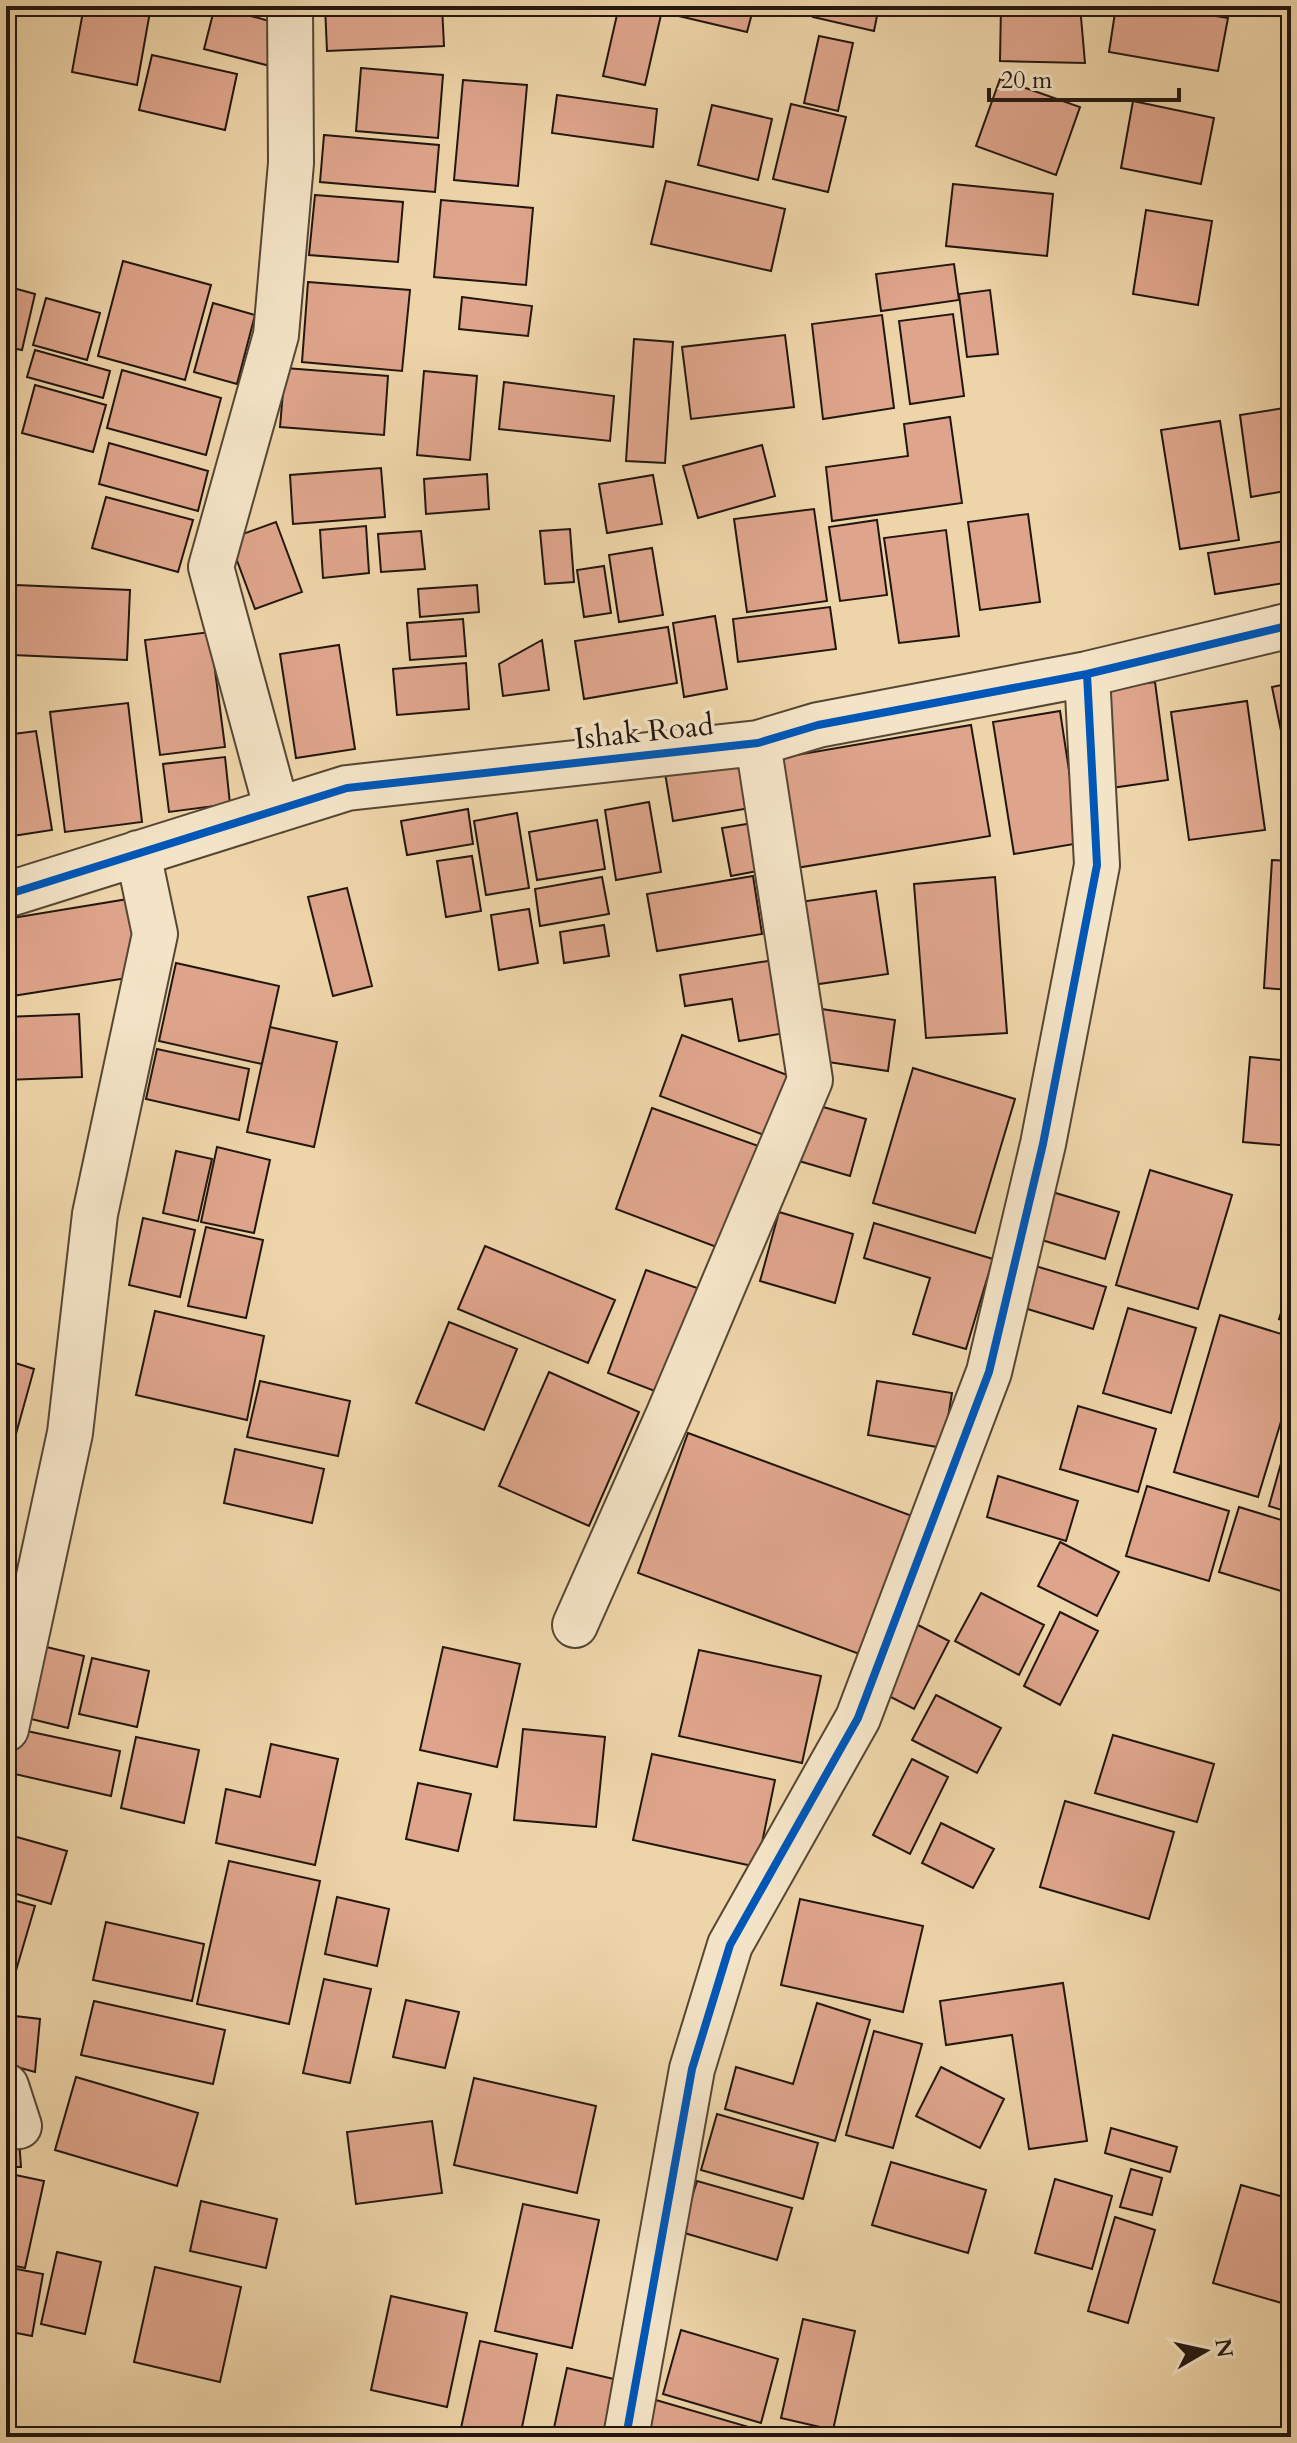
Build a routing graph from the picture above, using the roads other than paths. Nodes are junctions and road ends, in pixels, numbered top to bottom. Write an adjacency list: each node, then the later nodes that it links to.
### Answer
1 (290, 6): 5 (street)
2 (1291, 625): 3 (street, Ishak Road)
3 (1087, 674): 4 (street, Ishak Road); 12 (street)
4 (758, 743): 5 (street, Ishak Road); 8 (street)
5 (277, 810): 6 (street, Ishak Road)
6 (138, 853): 7 (street, Ishak Road); 9 (street)
7 (6, 895)
8 (575, 1625)
9 (6, 1729)
10 (6, 2086): 11 (street)
11 (6, 2127)
12 (626, 2437)

